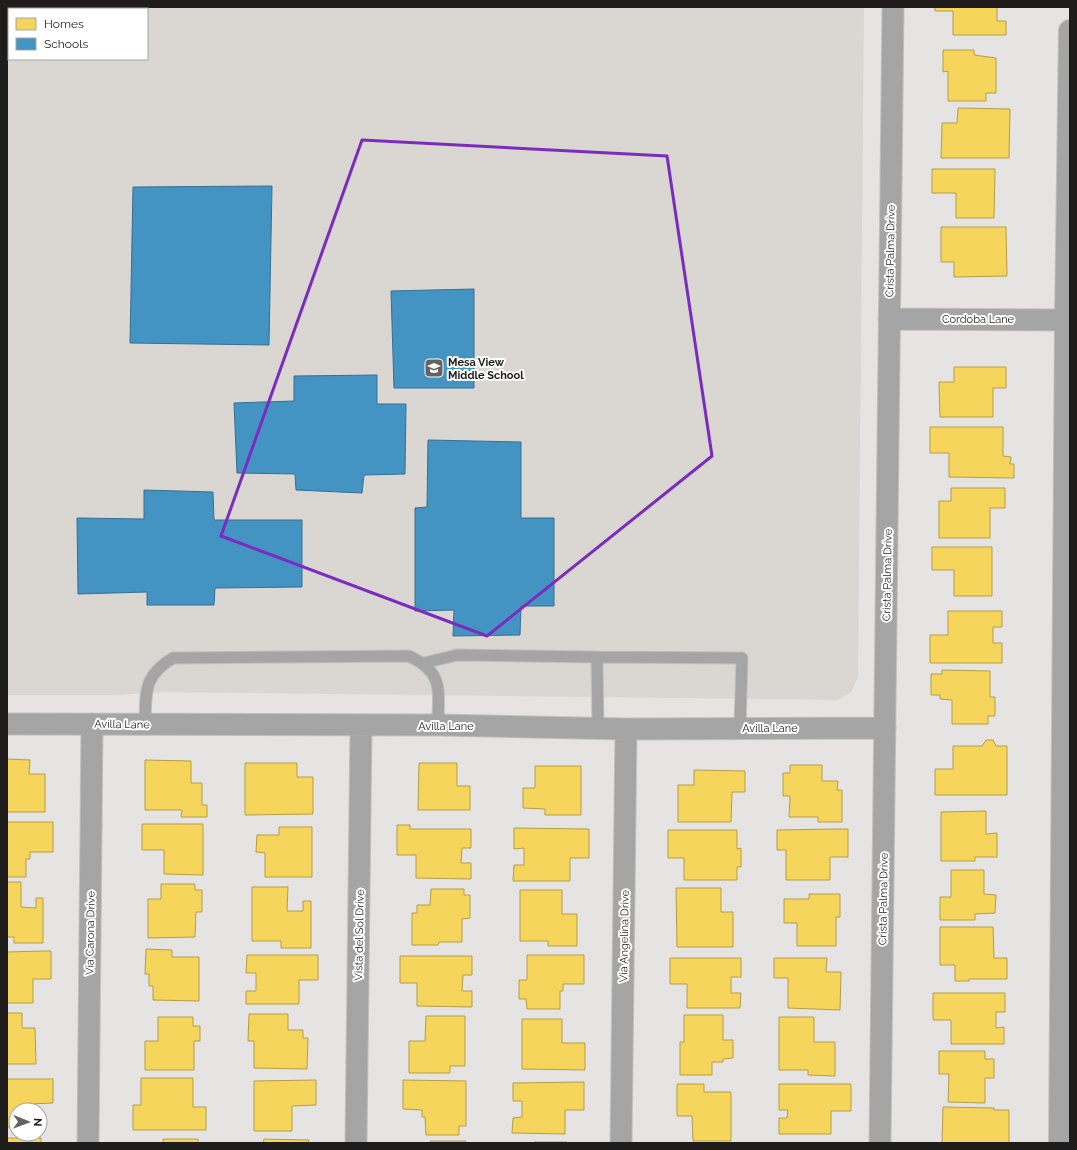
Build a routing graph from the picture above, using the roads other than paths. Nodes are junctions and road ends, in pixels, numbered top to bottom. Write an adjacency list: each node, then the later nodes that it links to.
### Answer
1 (893, 7): 3 (street, Crista Palma Drive)
2 (1070, 31): 4 (street)
3 (889, 319): 4 (street, Cordoba Lane); 15 (street, Crista Palma Drive)
4 (1066, 320): 7 (street)
5 (597, 657): 6 (lane); 13 (lane); 14 (lane)
6 (424, 663): 10 (lane); 11 (lane)
7 (1067, 704): 21 (street)
8 (7, 724): 9 (street, Avilla Lane)
9 (92, 724): 10 (street, Avilla Lane); 17 (street, Via Carona Drive)
10 (145, 724): 12 (street, Avilla Lane)
11 (438, 725): 12 (street, Avilla Lane); 14 (street, Avilla Lane)
12 (361, 726): 18 (street, Vista del Sol Drive)
13 (740, 727): 15 (street, Avilla Lane); 16 (street, Avilla Lane)
14 (598, 728): 16 (street, Avilla Lane)
15 (885, 728): 20 (street, Crista Palma Drive)
16 (626, 729): 19 (street, Via Angelina Drive)
17 (88, 1143)
18 (356, 1143)
19 (621, 1143)
20 (880, 1143)
21 (1060, 1143)

